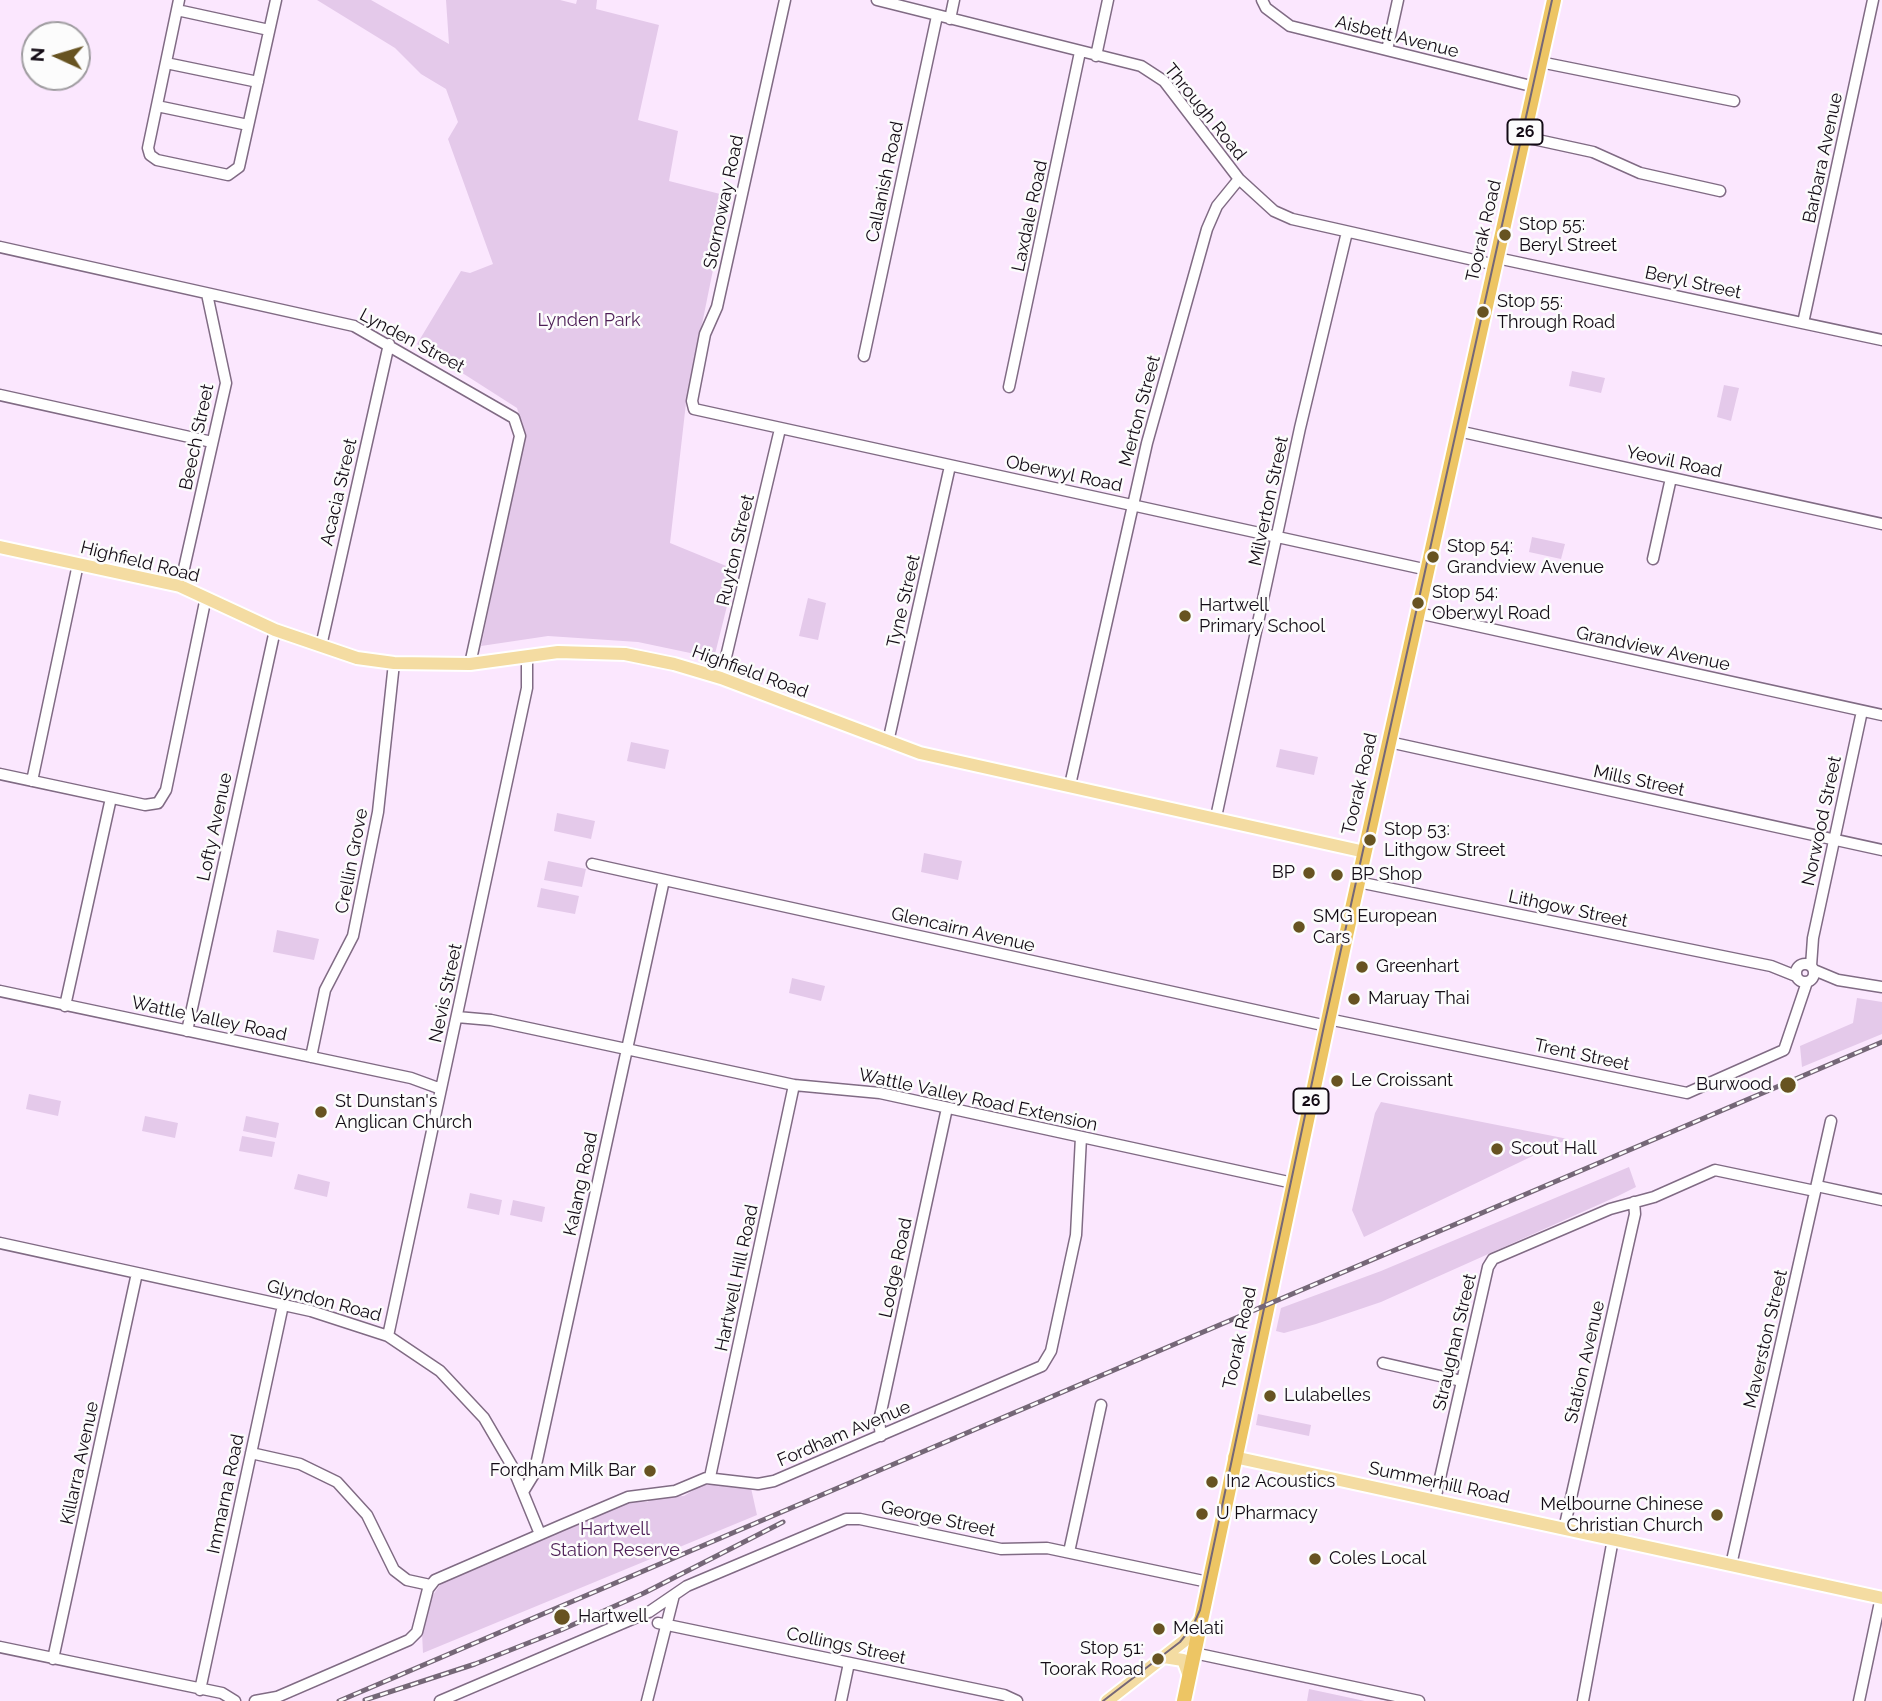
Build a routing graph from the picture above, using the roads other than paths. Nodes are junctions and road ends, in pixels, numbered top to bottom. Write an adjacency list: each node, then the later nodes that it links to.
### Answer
1 (275, 0): 13 (street)
2 (785, 0): 37 (street, Stornoway Road)
3 (877, 0): 11 (street, Through Road)
4 (954, 0): 12 (street)
5 (1108, 0): 16 (street)
6 (1262, 0): 14 (street, Aisbett Avenue)
7 (1398, 0): 14 (street)
8 (1554, 0): 17 (highway, Toorak Road / 26)
9 (1873, 0): 31 (street, Barbara Avenue)
10 (178, 5): 13 (street); 18 (street)
11 (937, 16): 12 (street, Through Road); 34 (street, Callanish Road)
12 (950, 19): 15 (street, Through Road)
13 (269, 30): 19 (street)
14 (1387, 50): 20 (street, Aisbett Avenue)
15 (1080, 52): 16 (street, Through Road); 35 (street, Laxdale Road)
16 (1096, 56): 25 (street, Through Road)
17 (1540, 62): 20 (highway, Toorak Road / 26); 21 (street)
18 (166, 63): 19 (street); 22 (street)
19 (258, 82): 23 (street)
20 (1535, 87): 24 (highway, Toorak Road / 26)
21 (1734, 101)
22 (157, 106): 23 (street); 23 (street)
23 (248, 125)
24 (1524, 137): 26 (street); 29 (highway, Toorak Road / 26)
25 (1239, 179): 27 (street, Through Road); 43 (street, Merton Street)
26 (1720, 191)
27 (1347, 232): 29 (street, Through Road); 45 (street, Milverton Street)
28 (0, 247): 30 (street, Lynden Street)
29 (1496, 261): 31 (street, Beryl Street); 39 (highway, Toorak Road / 26)
30 (207, 294): 33 (street, Lynden Street); 40 (street, Beech Street)
31 (1803, 323): 32 (street, Beryl Street)
32 (1882, 340)
33 (388, 344): 54 (street, Acacia Street); 57 (street, Lynden Street)
34 (864, 356)
35 (1009, 387)
36 (0, 395): 40 (street)
37 (694, 410): 38 (street, Oberwyl Road)
38 (780, 429): 41 (street, Oberwyl Road); 58 (street, Ruyton Street)
39 (1458, 431): 42 (street, Yeovil Road); 49 (highway, Toorak Road / 26)
40 (212, 442): 50 (street, Beech Street)
41 (950, 466): 43 (street, Oberwyl Road); 61 (street, Tyne Street)
42 (1671, 478): 44 (street, Yeovil Road); 47 (street)
43 (1132, 505): 45 (street, Oberwyl Road); 65 (street, Merton Street)
44 (1882, 524)
45 (1278, 538): 49 (street, Oberwyl Road); 67 (street, Milverton Street)
46 (0, 547): 48 (main road, Highfield Road)
47 (1653, 559)
48 (78, 564): 50 (main road, Highfield Road); 64 (street)
49 (1428, 570): 52 (highway, Toorak Road / 26)
50 (180, 586): 51 (main road, Highfield Road)
51 (206, 597): 53 (main road, Highfield Road); 66 (street)
52 (1418, 613): 59 (street, Grandview Avenue); 62 (highway, Toorak Road / 26)
53 (275, 630): 54 (main road, Highfield Road); 80 (street, Lofty Avenue)
54 (321, 646): 56 (main road, Highfield Road)
55 (527, 656): 57 (main road, Highfield Road); 58 (main road, Highfield Road); 78 (street, Nevis Street)
56 (394, 663): 57 (main road, Highfield Road); 82 (street, Crellin Grove)
57 (470, 664)
58 (721, 678): 61 (main road, Highfield Road)
59 (1862, 711): 60 (street, Grandview Avenue); 68 (street, Norwood Street)
60 (1882, 715)
61 (888, 742): 65 (main road, Highfield Road)
62 (1389, 742): 68 (street, Mills Street); 70 (highway, Toorak Road / 26)
63 (0, 774): 64 (street)
64 (32, 780): 66 (street)
65 (1070, 785): 67 (main road, Highfield Road)
66 (111, 798): 77 (street)
67 (1216, 817): 70 (main road, Highfield Road)
68 (1834, 840): 69 (street, Mills Street); 74 (street, Norwood Street)
69 (1882, 850)
70 (1365, 852): 73 (highway, Toorak Road / 26)
71 (592, 864): 72 (street, Glencairn Avenue)
72 (664, 880): 79 (street, Glencairn Avenue); 81 (street, Kalang Road)
73 (1359, 881): 74 (street, Lithgow Street); 79 (highway, Toorak Road / 26)
74 (1804, 973): 75 (street, Lithgow Street); 79 (street, Trent Street)
75 (1882, 987)
76 (0, 991): 77 (street, Wattle Valley Road)
77 (65, 1006): 80 (street, Wattle Valley Road)
78 (458, 1013): 81 (street, Wattle Valley Road Extension); 83 (street, Nevis Street)
79 (1328, 1023): 88 (highway, Toorak Road / 26)
80 (187, 1031): 82 (street, Wattle Valley Road)
81 (626, 1048): 84 (street, Wattle Valley Road Extension); 103 (street, Kalang Road)
82 (311, 1057): 83 (street, Wattle Valley Road)
83 (442, 1084): 95 (street, Nevis Street)
84 (794, 1085): 85 (street, Wattle Valley Road Extension); 102 (street, Hartwell Hill Road)
85 (947, 1108): 87 (street, Wattle Valley Road Extension); 99 (street, Lodge Road)
86 (1831, 1121): 89 (street, Maverston Street)
87 (1081, 1137): 88 (street, Wattle Valley Road Extension); 99 (street, Fordham Avenue)
88 (1293, 1183): 101 (highway, Toorak Road / 26)
89 (1816, 1188): 90 (street); 91 (street); 109 (street, Maverston Street)
90 (1882, 1200)
91 (1634, 1202): 97 (street, Straughan Street); 105 (street, Station Avenue)
92 (0, 1243): 93 (street, Glyndon Road)
93 (137, 1273): 94 (street, Glyndon Road); 120 (street, Killarra Avenue)
94 (283, 1305): 95 (street, Glyndon Road); 100 (street, Immarna Road)
95 (387, 1336): 103 (street, Glyndon Road)
96 (1384, 1363): 97 (street)
97 (1462, 1381): 104 (street, Straughan Street)
98 (1101, 1405): 108 (street)
99 (881, 1436): 102 (street, Fordham Avenue)
100 (251, 1453): 111 (street); 123 (street, Immarna Road)
101 (1234, 1457): 104 (main road, Summerhill Road); 110 (highway, Toorak Road / 26)
102 (710, 1477): 106 (street, Fordham Avenue)
103 (523, 1492): 106 (street, Glyndon Road)
104 (1435, 1500): 105 (main road, Summerhill Road)
105 (1564, 1529): 107 (main road, Summerhill Road)
106 (540, 1534): 111 (street, Fordham Avenue)
107 (1615, 1540): 109 (main road, Summerhill Road); 125 (street)
108 (1069, 1552): 110 (street, George Street); 112 (street, George Street)
109 (1731, 1565): 113 (main road, Summerhill Road)
110 (1208, 1582): 115 (highway, Toorak Road / 26)
111 (430, 1586): 124 (street)
112 (674, 1595): 114 (street, George Street); 116 (street)
113 (1881, 1597): 136 (street)
114 (649, 1612): 116 (street); 129 (street, George Street)
115 (1201, 1614): 118 (highway, Toorak Road / 26); 119 (main road)
116 (663, 1624): 121 (street, Collings Street); 130 (street)
117 (0, 1647): 120 (street)
118 (1194, 1653): 122 (highway, Toorak Road / 26); 135 (street)
119 (1164, 1657): 122 (main road); 133 (main road)
120 (54, 1659): 123 (street)
121 (849, 1663): 131 (street); 132 (street, Collings Street)
122 (1189, 1676): 134 (highway, Toorak Road / 26)
123 (203, 1691): 126 (street); 127 (street)
124 (274, 1699): 128 (street)
125 (1583, 1699)
126 (220, 1701)
127 (235, 1701)
128 (255, 1701)
129 (440, 1701)
130 (647, 1701)
131 (841, 1701)
132 (1017, 1701)
133 (1107, 1701)
134 (1184, 1701)
135 (1419, 1701)
136 (1859, 1701)

